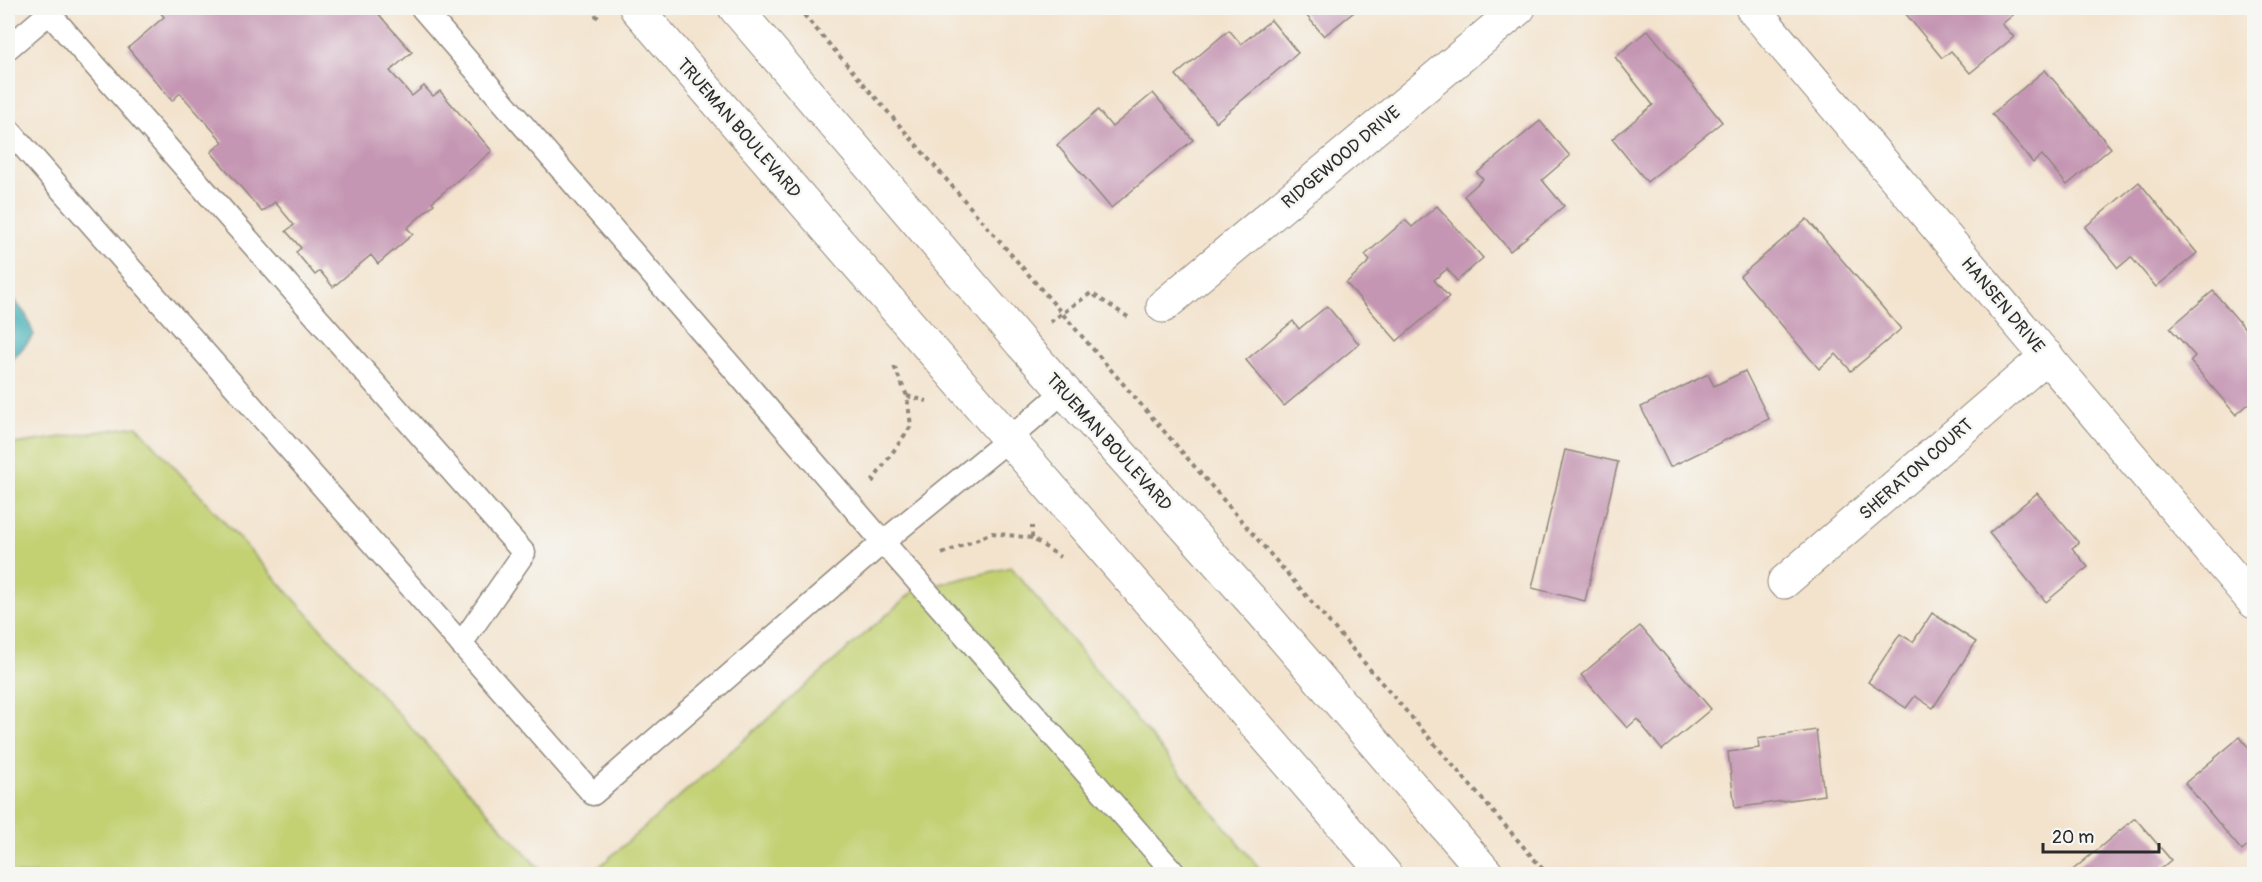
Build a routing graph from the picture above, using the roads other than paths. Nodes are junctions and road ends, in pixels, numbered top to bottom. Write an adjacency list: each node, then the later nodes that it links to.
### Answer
1 (422, 8): 13 (lane)
2 (636, 8): 12 (main road, TRUEMAN BOULEVARD)
3 (735, 8): 11 (main road, TRUEMAN BOULEVARD)
4 (1519, 8): 9 (main road, RIDGEWOOD DRIVE)
5 (1752, 8): 10 (main road, HANSEN DRIVE)
6 (52, 10): 7 (lane); 16 (lane)
7 (8, 48)
8 (8, 129): 16 (lane)
9 (1164, 306)
10 (2047, 356): 14 (main road, SHERATON COURT); 15 (main road, HANSEN DRIVE)
11 (1064, 391): 12 (lane); 19 (main road, TRUEMAN BOULEVARD)
12 (1008, 440): 13 (lane); 18 (main road, TRUEMAN BOULEVARD)
13 (883, 542): 16 (lane); 17 (lane)
14 (1784, 582)
15 (2254, 602)
16 (461, 644)
17 (1175, 874)
18 (1385, 874)
19 (1487, 874)

